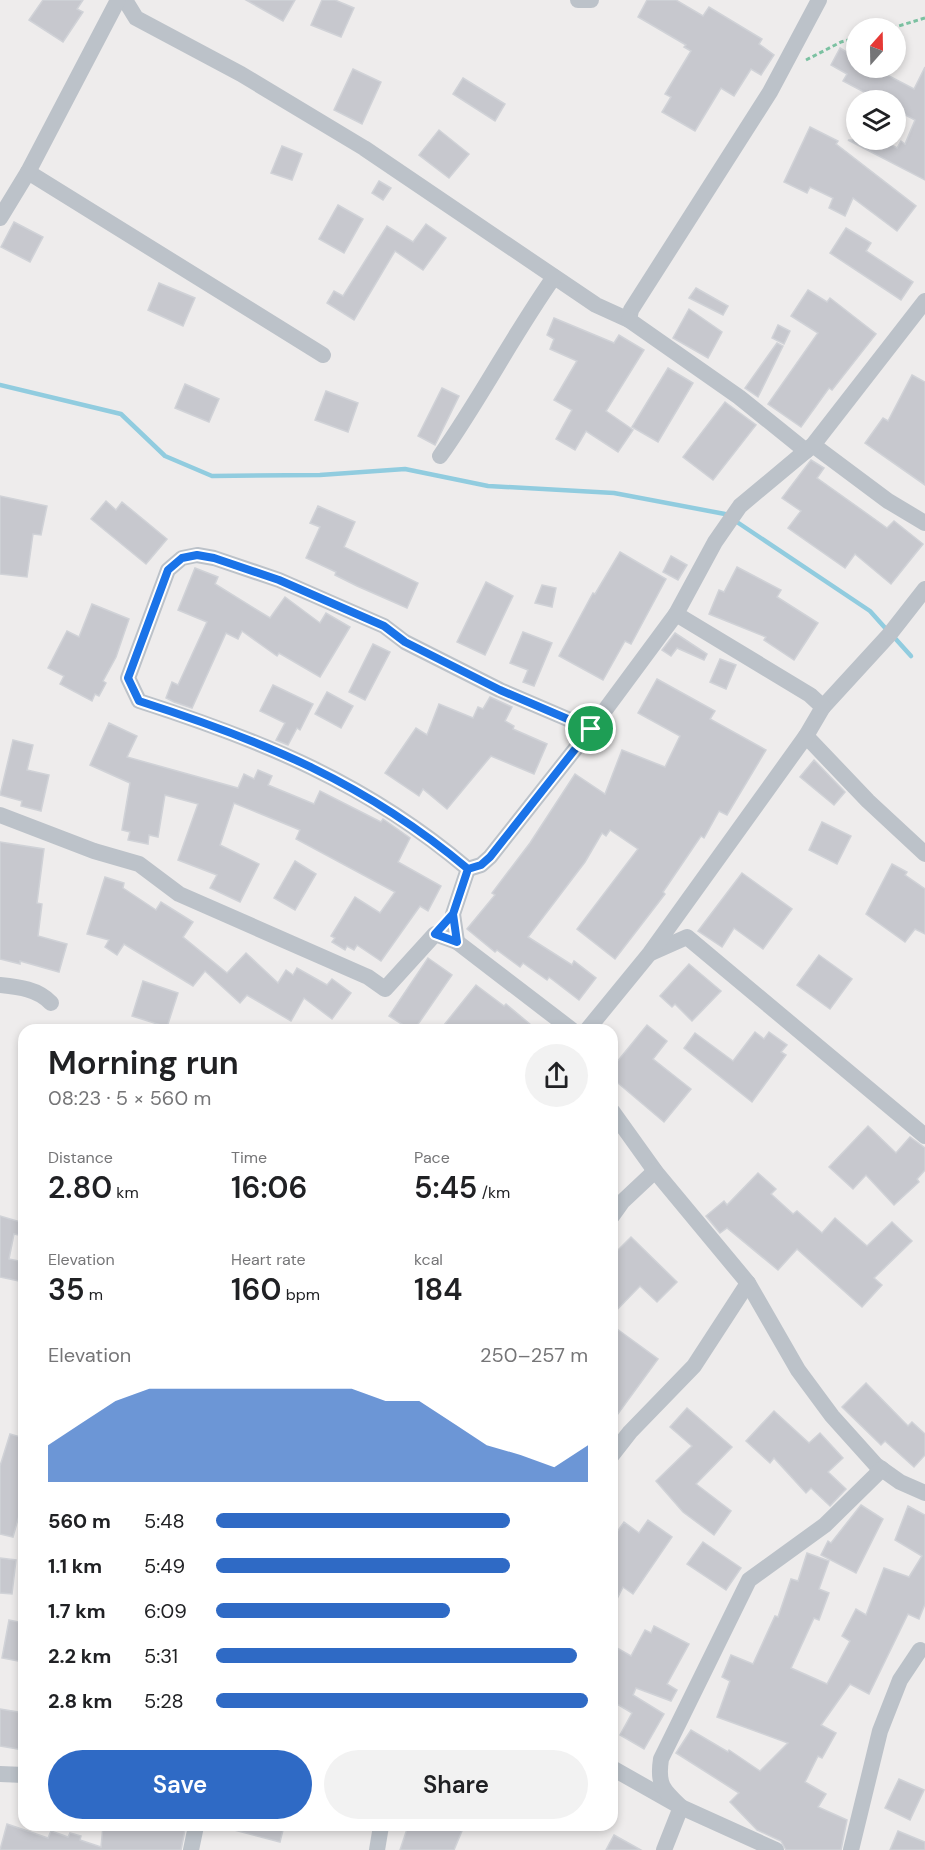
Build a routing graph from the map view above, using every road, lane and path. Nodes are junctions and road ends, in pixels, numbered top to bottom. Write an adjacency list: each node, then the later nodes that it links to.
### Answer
1 (118, 0): 10 (street)
2 (125, 0): 12 (street)
3 (578, 0): 4 (street)
4 (591, 0)
5 (819, 0): 9 (street)
6 (925, 18): 7 (path)
7 (906, 24)
8 (846, 41): 9 (path)
9 (780, 73): 14 (street)
10 (28, 172): 11 (street); 15 (street)
11 (0, 218)
12 (554, 277): 14 (street); 17 (street)
13 (925, 301): 16 (street)
14 (629, 320): 16 (street)
15 (323, 355)
16 (809, 448): 18 (street); 20 (street)
17 (440, 456)
18 (925, 523)
19 (925, 589): 21 (street)
20 (676, 614): 21 (street); 22 (street)
21 (823, 707): 23 (street)
22 (591, 729): 26 (street); 26 (street)
23 (806, 736): 25 (street); 30 (street)
24 (0, 815): 28 (street)
25 (925, 854)
26 (468, 869): 27 (street)
27 (453, 914): 28 (street); 29 (street)
28 (435, 934): 29 (street)
29 (457, 942): 33 (street)
30 (650, 953): 34 (street); 36 (street)
31 (0, 984): 32 (street)
32 (51, 1003)
33 (564, 1024)
34 (591, 1024)
35 (618, 1119): 37 (street)
36 (925, 1136)
37 (655, 1171): 38 (street); 39 (street)
38 (618, 1208)
39 (748, 1283): 40 (street); 41 (street)
40 (618, 1447)
41 (882, 1469): 42 (street); 47 (street)
42 (925, 1493)
43 (920, 1650): 54 (street)
44 (618, 1771): 47 (street)
45 (0, 1774): 46 (street)
46 (18, 1775)
47 (681, 1808): 52 (street); 53 (street)
48 (195, 1831): 50 (street)
49 (380, 1831): 51 (street)
50 (191, 1850)
51 (377, 1850)
52 (664, 1850)
53 (776, 1850)
54 (851, 1850)

